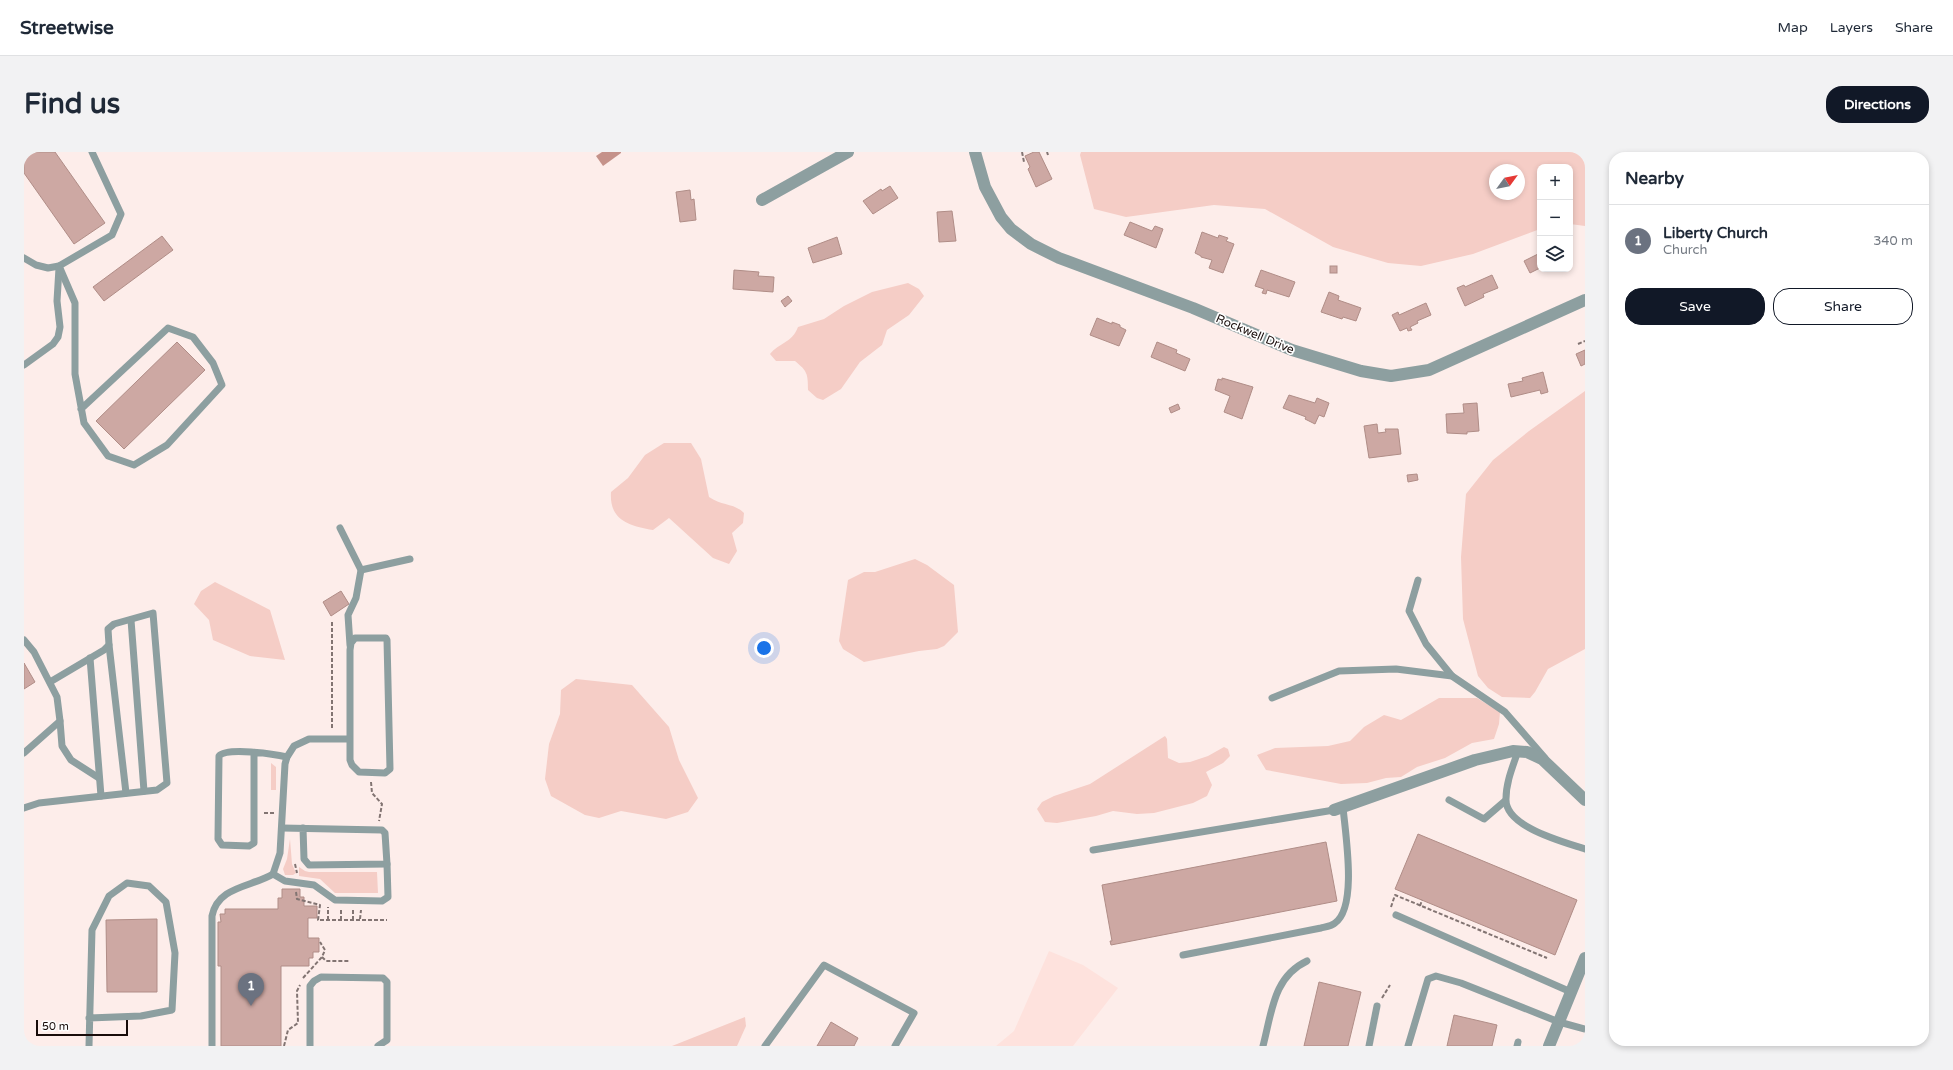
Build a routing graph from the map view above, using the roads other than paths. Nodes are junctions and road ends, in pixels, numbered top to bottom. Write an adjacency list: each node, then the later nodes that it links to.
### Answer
1 (92, 152): 6 (lane)
2 (848, 152): 4 (street)
3 (975, 152): 7 (street, Rockwell Drive)
4 (762, 200)
5 (26, 261): 6 (lane)
6 (59, 266): 8 (lane); 9 (lane)
7 (1585, 300)
8 (24, 365)
9 (81, 409): 9 (lane)
10 (340, 528): 12 (lane)
11 (410, 559): 12 (lane)
12 (361, 570): 17 (lane)
13 (1418, 580): 19 (lane)
14 (131, 620): 16 (lane); 30 (lane); 30 (lane)
15 (24, 640): 20 (lane)
16 (109, 645): 18 (lane); 31 (lane)
17 (350, 645): 23 (lane); 23 (lane)
18 (90, 658): 20 (lane); 29 (lane)
19 (1452, 676): 21 (lane); 28 (lane)
20 (50, 682): 22 (lane)
21 (1272, 698)
22 (60, 721): 25 (lane); 29 (lane)
23 (349, 738): 27 (lane)
24 (1518, 751): 28 (street); 35 (lane); 37 (street)
25 (24, 753)
26 (254, 753): 26 (lane); 27 (lane)
27 (287, 757): 38 (lane)
28 (1556, 770): 34 (street)
29 (99, 778): 32 (lane)
30 (144, 791): 31 (lane)
31 (126, 793): 32 (lane)
32 (101, 796): 36 (lane)
33 (1449, 800): 35 (lane)
34 (1585, 800)
35 (1505, 801): 40 (lane)
36 (24, 808)
37 (1339, 809): 41 (lane); 45 (lane)
38 (282, 828): 39 (lane); 43 (lane)
39 (303, 828): 42 (lane); 42 (lane)
40 (1585, 849)
41 (1093, 850)
42 (387, 864): 43 (lane)
43 (274, 874): 54 (lane)
44 (1396, 915): 48 (lane)
45 (1183, 955)
46 (1585, 958): 48 (street)
47 (1308, 961): 59 (lane)
48 (1571, 992): 51 (street)
49 (1377, 1006): 60 (lane)
50 (89, 1018): 50 (lane); 53 (lane)
51 (1559, 1022): 52 (lane); 61 (lane); 62 (street)
52 (1585, 1028)
53 (89, 1046)
54 (212, 1046)
55 (310, 1046): 56 (lane)
56 (378, 1046)
57 (765, 1046): 58 (lane)
58 (895, 1046)
59 (1263, 1046)
60 (1369, 1046)
61 (1408, 1046)
62 (1549, 1046)

